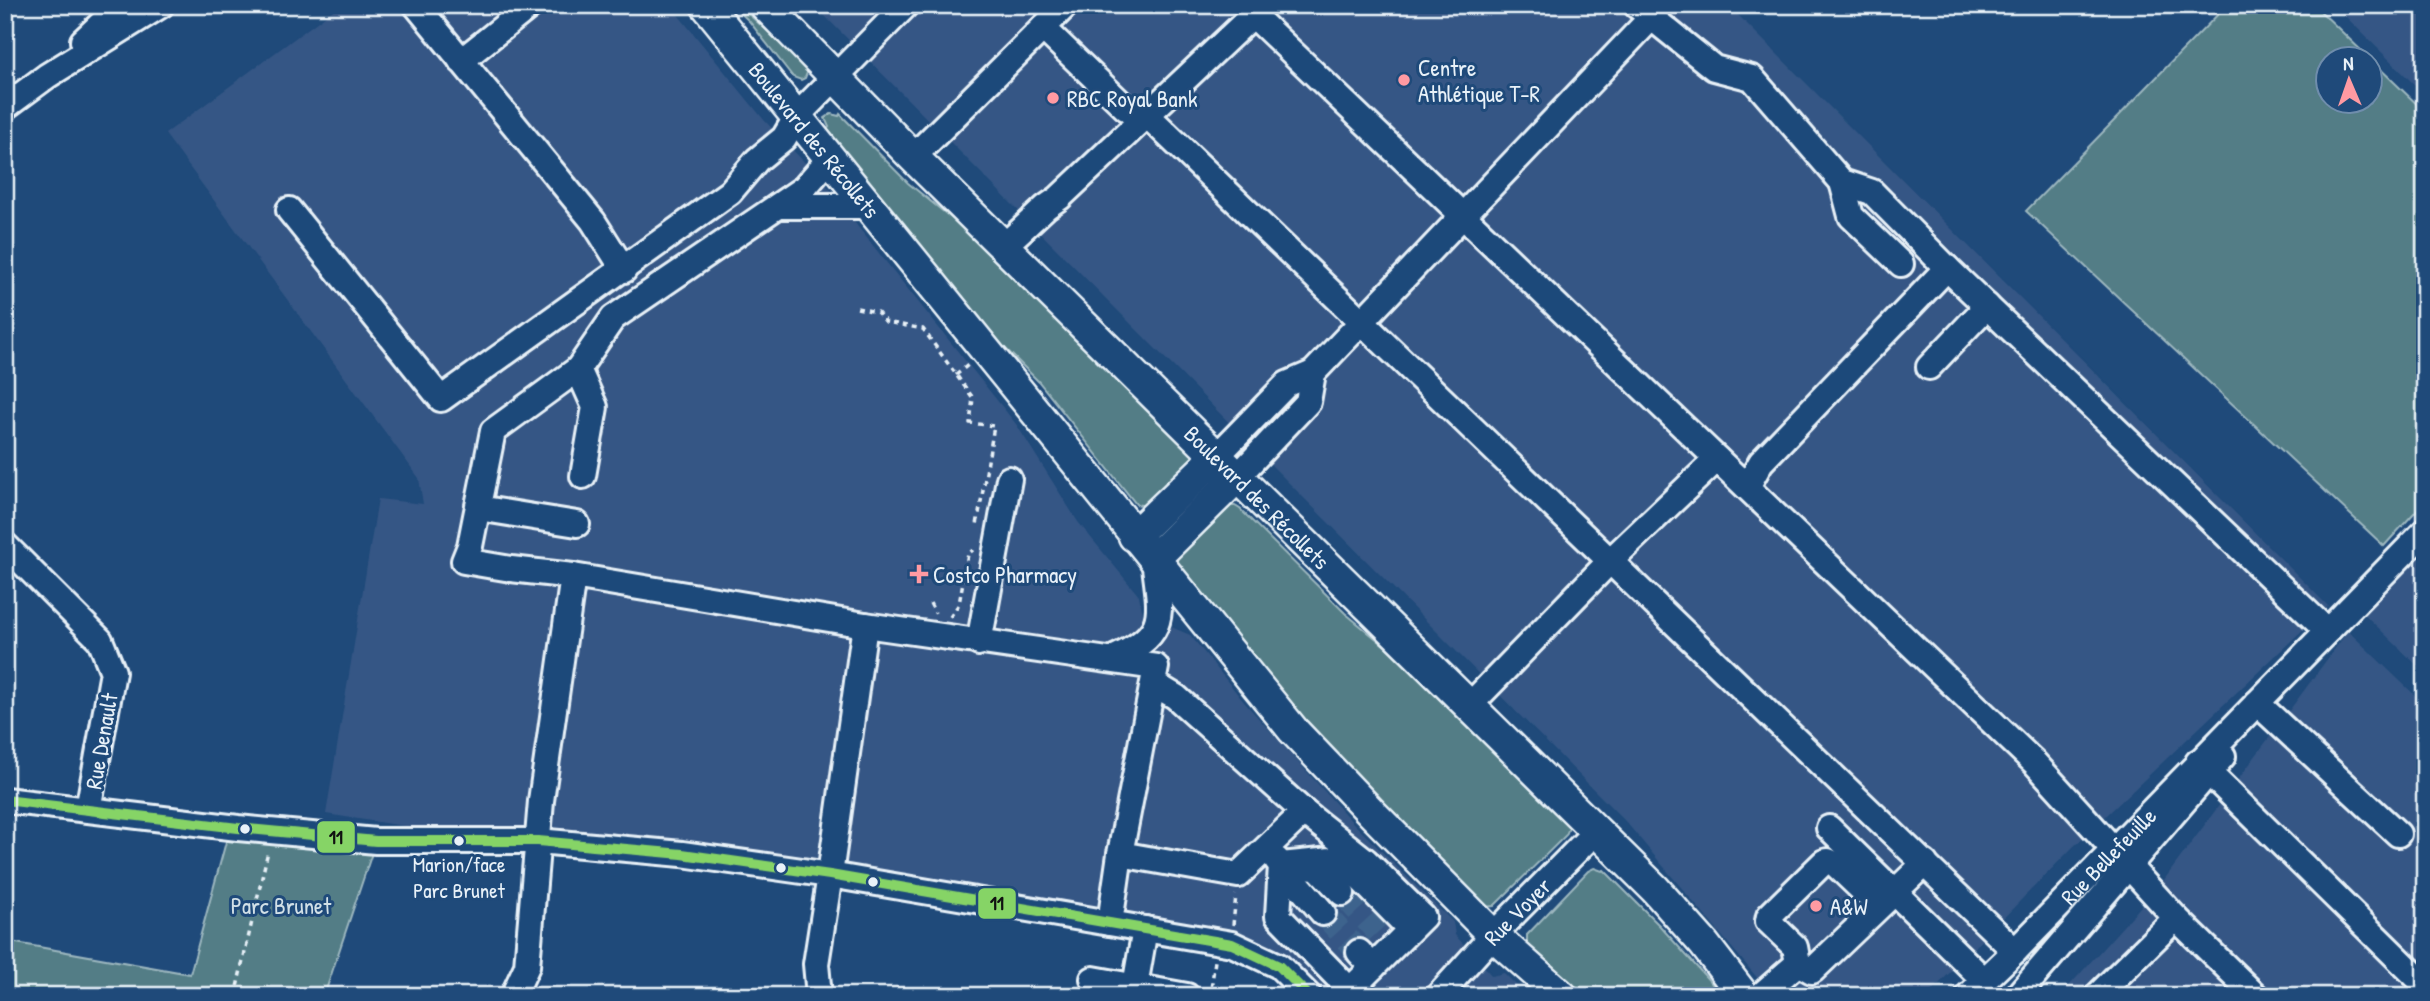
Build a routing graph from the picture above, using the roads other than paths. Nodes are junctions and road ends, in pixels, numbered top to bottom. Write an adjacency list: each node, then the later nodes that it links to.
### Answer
1 (121, 5): 12 (street)
2 (161, 5): 12 (street)
3 (416, 5): 11 (street)
4 (531, 5): 11 (street)
5 (706, 5): 16 (main road, Boulevard des Récollets)
6 (765, 5): 13 (main road, Boulevard des Récollets)
7 (906, 5): 13 (street)
8 (1066, 5): 10 (street)
9 (1644, 12): 19 (street); 23 (street)
10 (1043, 28): 15 (street); 18 (street)
11 (461, 61): 27 (street)
12 (47, 76): 14 (street)
13 (835, 78): 16 (street); 18 (main road, Boulevard des Récollets)
14 (5, 107)
15 (1147, 115): 23 (street); 24 (street); 29 (street)
16 (797, 116): 17 (main road, Boulevard des Récollets); 27 (street)
17 (831, 158): 20 (street); 21 (main road, Boulevard des Récollets)
18 (913, 158): 24 (main road, Boulevard des Récollets)
19 (1842, 182): 25 (street); 26 (street)
20 (778, 206): 21 (street); 31 (street)
21 (869, 206): 40 (main road, Boulevard des Récollets)
22 (289, 211): 27 (street)
23 (1463, 217): 29 (street); 32 (street)
24 (1003, 247): 33 (main road, Boulevard des Récollets)
25 (1901, 264)
26 (1947, 268): 28 (street); 36 (street)
27 (624, 270)
28 (1987, 306): 30 (street); 46 (street)
29 (1363, 322): 33 (street); 43 (street)
30 (1929, 367)
31 (578, 369): 34 (street); 37 (street)
32 (1717, 459): 36 (street); 43 (street)
33 (1226, 467): 40 (main road); 42 (main road); 50 (main road, Boulevard des Récollets)
34 (583, 476)
35 (1009, 479): 47 (street)
36 (1747, 487): 62 (street)
37 (478, 508): 38 (street); 44 (street)
38 (577, 524)
39 (2425, 531): 46 (street, Rue Bellefeuille)
40 (1135, 536): 42 (main road, Boulevard des Récollets)
41 (5, 545): 54 (street, Rue Denault)
42 (1154, 559): 48 (street); 71 (main road, Boulevard des Récollets)
43 (1611, 560): 50 (street); 63 (street)
44 (573, 576): 45 (street); 59 (street)
45 (865, 625): 47 (street); 64 (street)
46 (2327, 631): 51 (street, Rue Bellefeuille)
47 (979, 643): 48 (street)
48 (1110, 660): 49 (street)
49 (1153, 683): 55 (street); 60 (street)
50 (1470, 705): 57 (main road, Boulevard des Récollets)
51 (2250, 710): 52 (street, Rue Bellefeuille); 58 (street)
52 (2203, 768): 62 (street, Rue Bellefeuille); 76 (street)
53 (5, 800): 54 (street)
54 (88, 810): 59 (street)
55 (1304, 811): 61 (street); 72 (street)
56 (1829, 828): 66 (street)
57 (1596, 831): 71 (street, Rue Voyer); 86 (main road, Boulevard des Récollets)
58 (2398, 834)
59 (538, 841): 64 (street); 80 (street)
60 (1120, 854): 61 (street); 69 (street)
61 (1274, 856): 65 (street); 67 (street); 72 (street); 72 (street)
62 (2122, 858): 68 (street); 73 (street, Rue Bellefeuille); 79 (street, Rue Bellefeuille)
63 (1925, 863): 66 (street); 73 (street)
64 (831, 875): 69 (street); 81 (street)
65 (1342, 893)
66 (1887, 899): 74 (street); 74 (street); 78 (street)
67 (1323, 913)
68 (2176, 918): 88 (street); 89 (street)
69 (1110, 923): 70 (street)
70 (1145, 929): 77 (street); 83 (street)
71 (1493, 935): 84 (street, Rue Voyer); 85 (main road, Boulevard des Récollets)
72 (1394, 936)
73 (2015, 951): 78 (street, Rue Bellefeuille)
74 (1798, 963): 87 (street)
75 (1093, 979): 77 (street)
76 (2425, 985)
77 (1135, 986): 82 (street)
78 (1976, 988)
79 (2021, 994)
80 (513, 996)
81 (819, 996)
82 (1187, 996)
83 (1309, 996)
84 (1438, 996)
85 (1562, 996)
86 (1744, 996)
87 (1760, 996)
88 (2097, 996)
89 (2256, 996)

